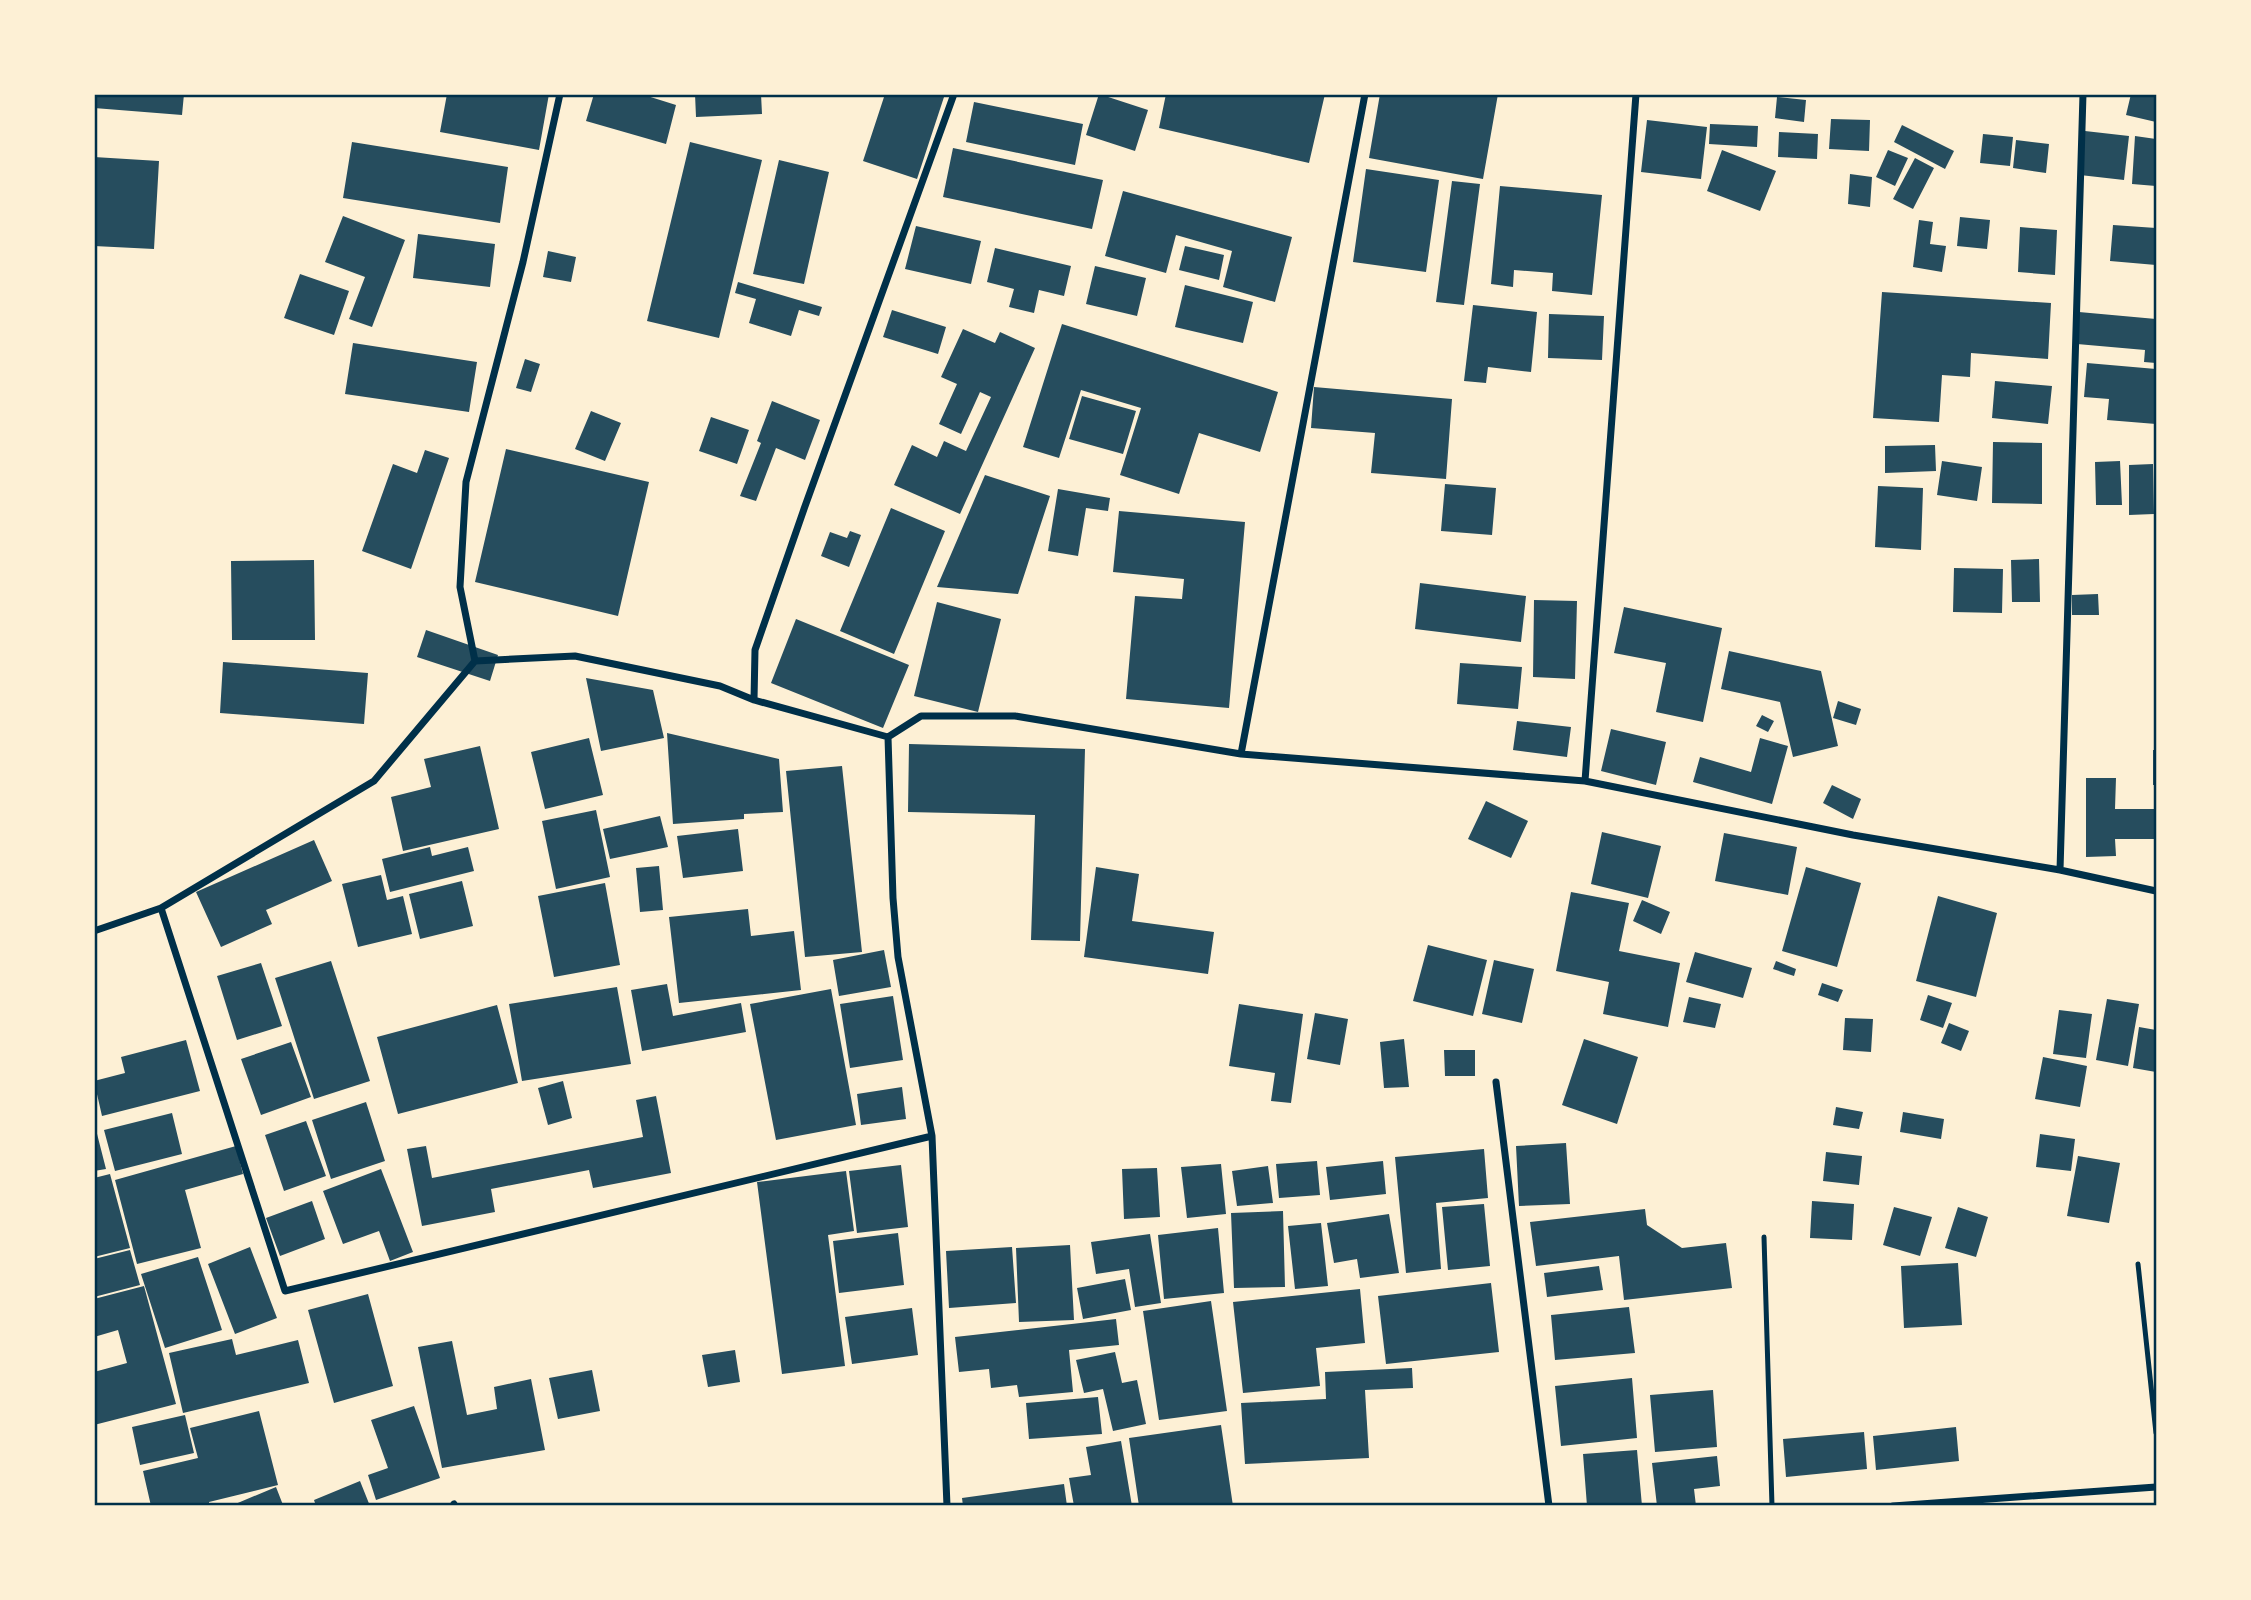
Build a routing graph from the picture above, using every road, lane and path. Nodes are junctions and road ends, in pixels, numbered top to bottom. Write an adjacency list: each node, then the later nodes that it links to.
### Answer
1 (560, 94): 6 (street)
2 (954, 94): 7 (street)
3 (1365, 94): 9 (street)
4 (1636, 94): 10 (street)
5 (2083, 94): 11 (street)
6 (475, 661): 7 (street); 13 (street)
7 (754, 700): 8 (street)
8 (888, 737): 9 (street); 16 (street)
9 (1241, 754): 10 (street)
10 (1585, 780): 11 (street)
11 (2060, 870): 12 (street)
12 (2157, 891)
13 (161, 908): 14 (street); 16 (street)
14 (94, 932)
15 (1496, 1082): 22 (street)
16 (932, 1136): 21 (street)
17 (1764, 1237): 23 (lane)
18 (2138, 1264): 19 (lane)
19 (2157, 1433)
20 (2157, 1487): 24 (street)
21 (947, 1506)
22 (1549, 1506)
23 (1772, 1506)
24 (1893, 1506)

